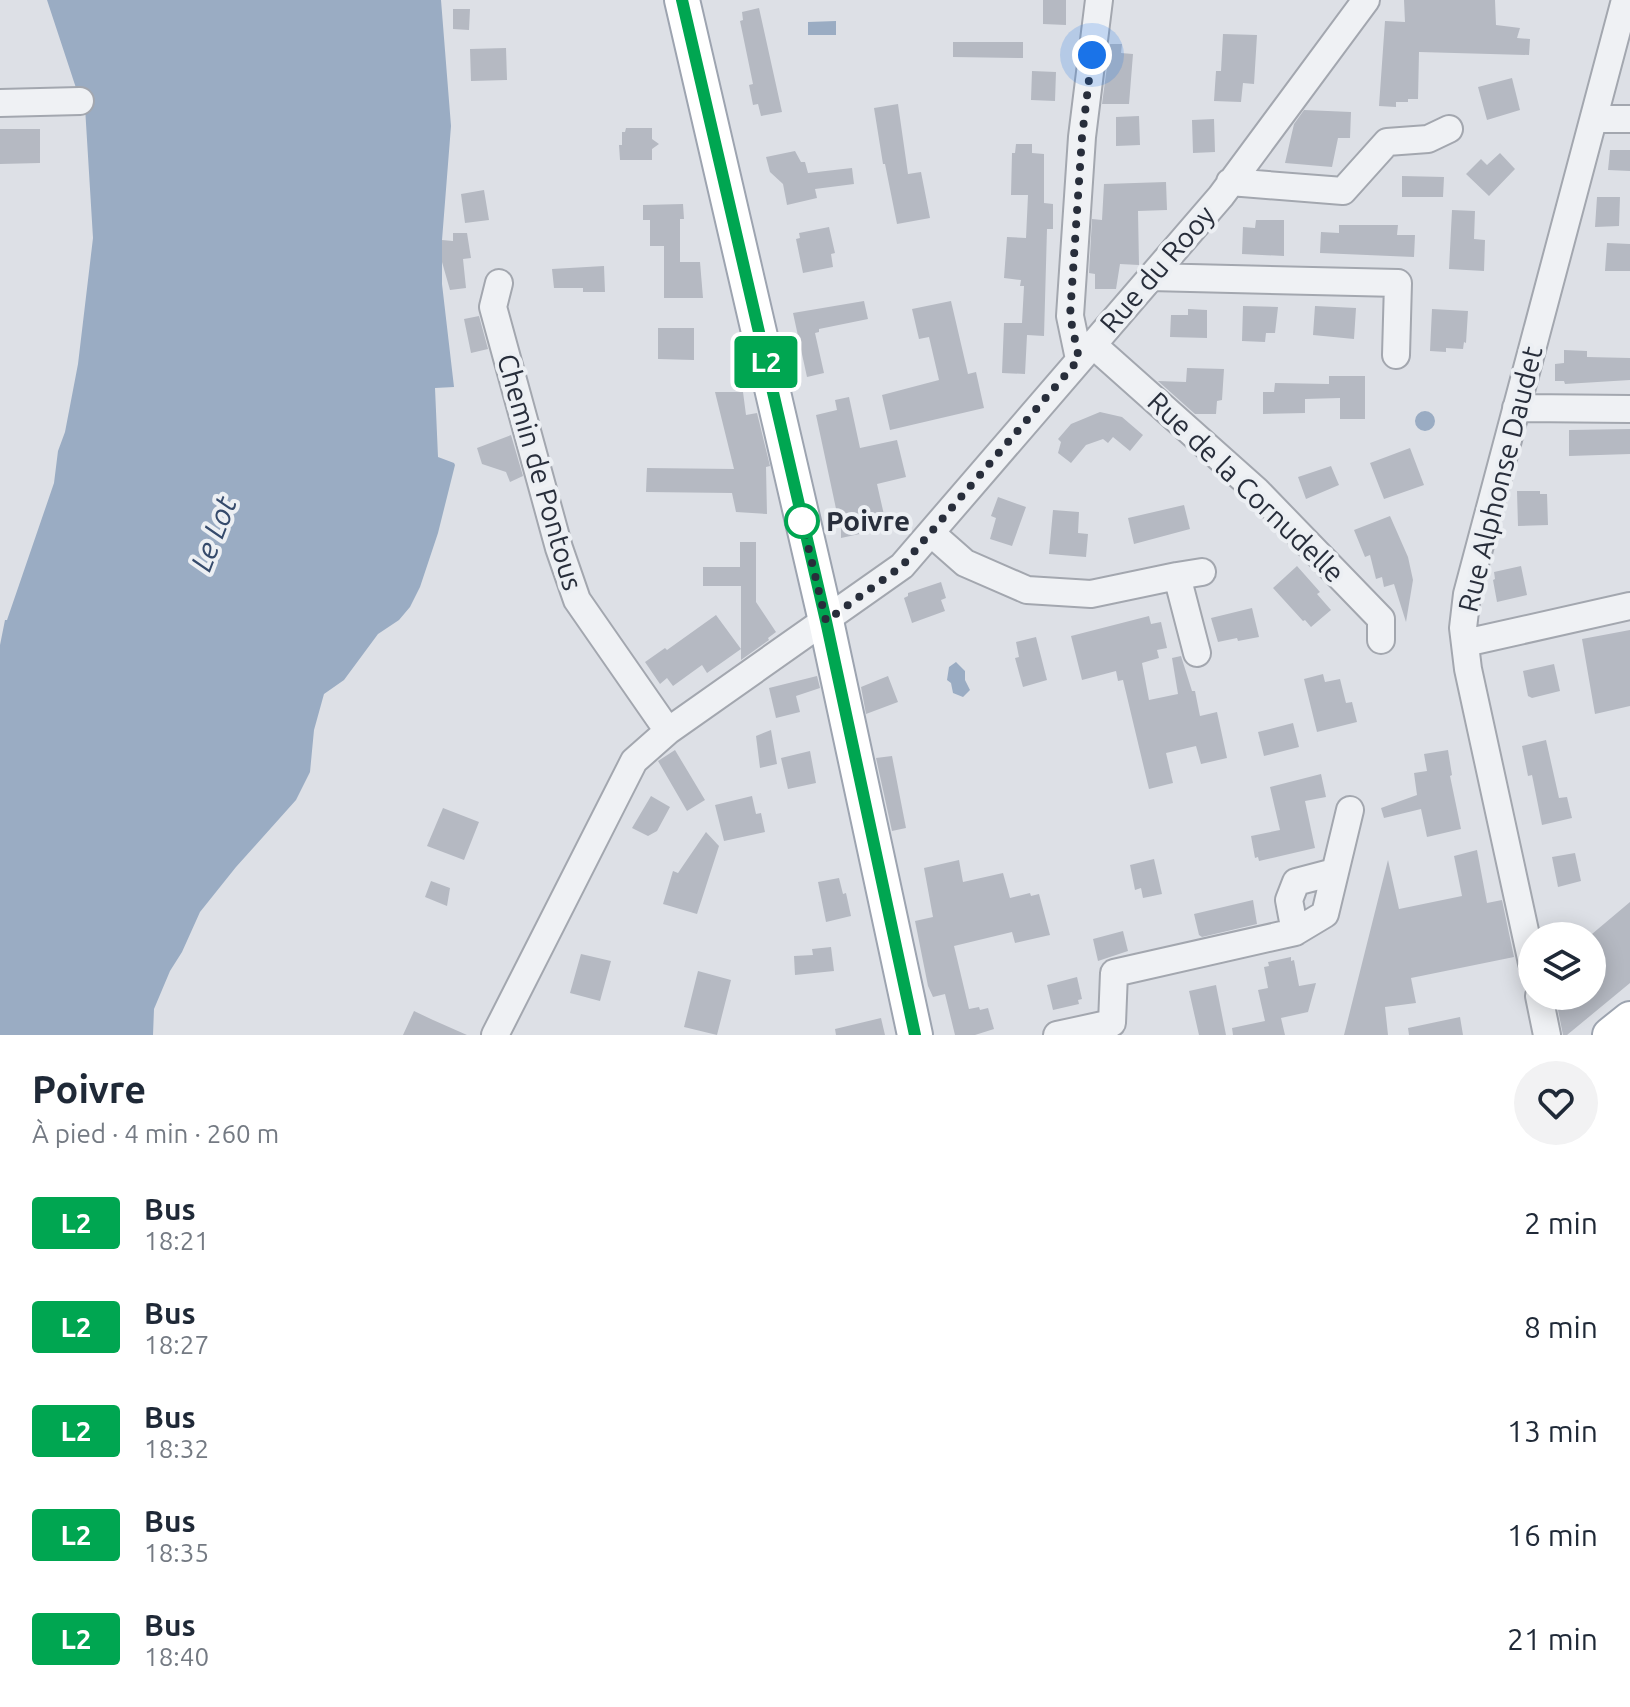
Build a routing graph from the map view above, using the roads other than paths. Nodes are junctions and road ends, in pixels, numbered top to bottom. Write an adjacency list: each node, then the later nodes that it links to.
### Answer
1 (682, 0): 19 (main road)
2 (1099, 0): 13 (street)
3 (1366, 0): 10 (street, Rue du Rooy)
4 (1625, 0): 7 (street, Rue Alphonse Daudet)
5 (80, 101): 6 (street)
6 (0, 103)
7 (1594, 119): 8 (street); 15 (street, Rue Alphonse Daudet)
8 (1630, 119)
9 (1449, 129): 10 (street)
10 (1230, 182): 11 (street, Rue du Rooy)
11 (1150, 277): 13 (street, Rue du Rooy); 14 (street)
12 (499, 283): 23 (street, Chemin de Pontous)
13 (1086, 352): 17 (street, Rue du Rooy); 20 (street, Rue de la Cornudelle)
14 (1396, 355)
15 (1516, 408): 16 (street); 21 (street, Rue Alphonse Daudet)
16 (1630, 409)
17 (931, 533): 19 (street, Rue du Rooy); 22 (street)
18 (1630, 606): 21 (street)
19 (826, 621): 23 (street, Rue du Rooy); 31 (main road)
20 (1381, 640)
21 (1465, 643): 26 (street, Rue Alphonse Daudet)
22 (1197, 653)
23 (668, 731): 30 (street, Rue du Rooy)
24 (1350, 810): 25 (street)
25 (1334, 872): 27 (street); 27 (street)
26 (1523, 922)
27 (1295, 932): 32 (street)
28 (1542, 1010): 33 (street)
29 (1630, 1019): 34 (main road)
30 (495, 1035)
31 (915, 1035)
32 (1057, 1035)
33 (1547, 1035)
34 (1610, 1035)

